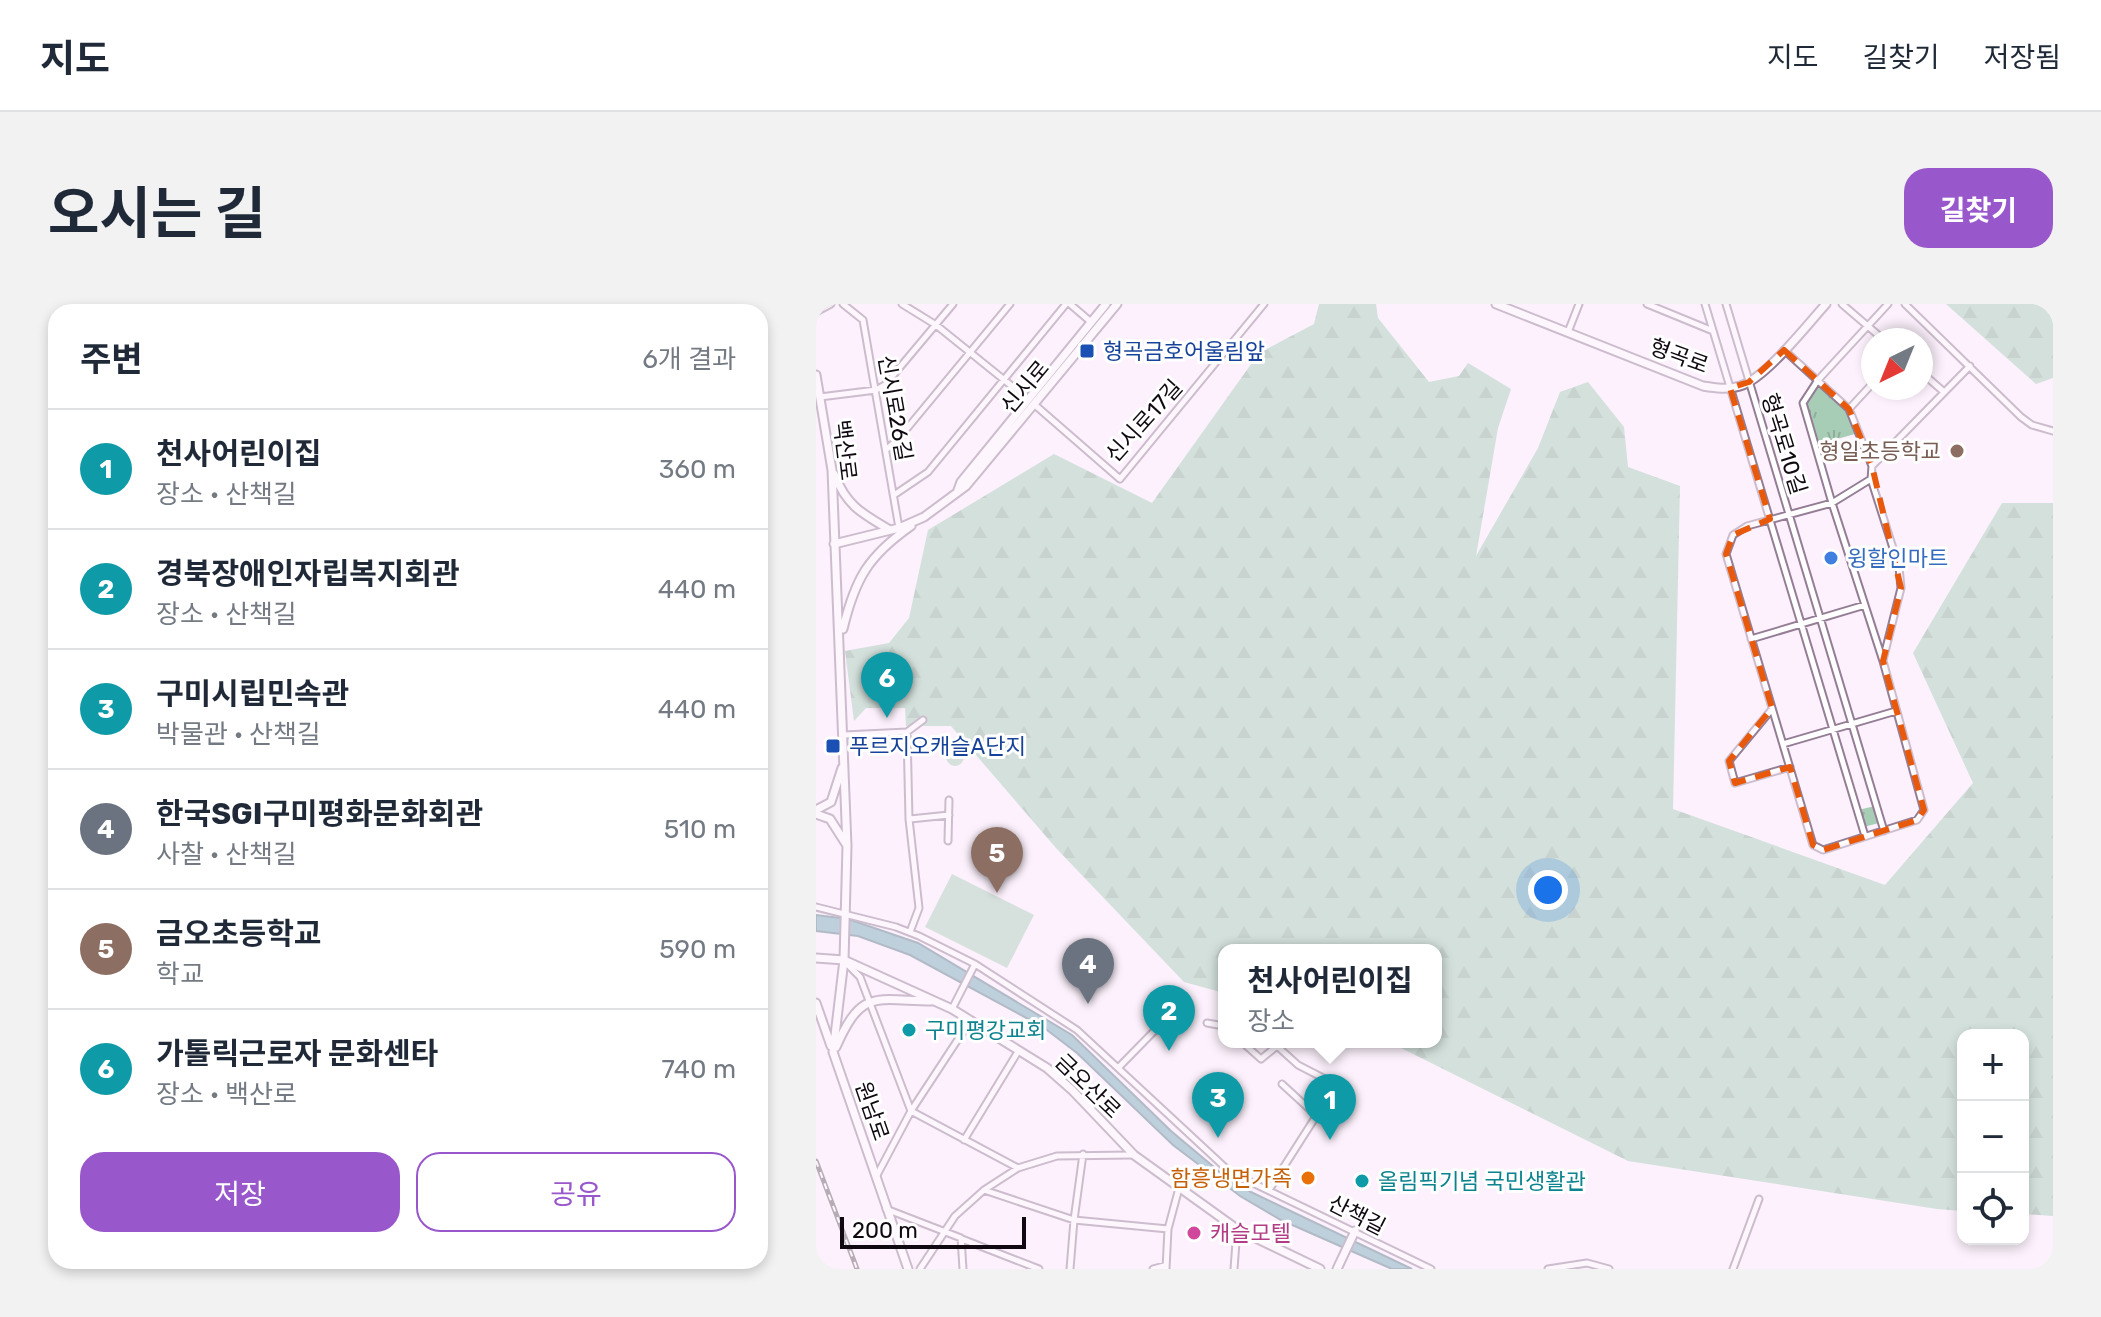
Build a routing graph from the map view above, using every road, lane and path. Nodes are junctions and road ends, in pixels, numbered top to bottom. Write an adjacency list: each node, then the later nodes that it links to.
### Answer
1 (831, 304): 19 (street)
2 (843, 304): 35 (street, 신시로26길)
3 (902, 304): 21 (street)
4 (953, 304): 21 (street)
5 (1010, 304): 27 (street)
6 (1068, 304): 20 (street); 30 (street)
7 (1106, 304): 20 (street, 신시로)
8 (1117, 304): 39 (street, 신시로)
9 (1264, 304): 39 (street, 신시로17길)
10 (1496, 304): 25 (street, 형곡로)
11 (1579, 304): 25 (street)
12 (1647, 304): 24 (street)
13 (1705, 304): 24 (street)
14 (1726, 304): 32 (street, 형곡로10길)
15 (1826, 304): 26 (street, 형곡로)
16 (1842, 304): 22 (street)
17 (1888, 304): 22 (street)
18 (1905, 304): 28 (street)
19 (816, 312)
20 (1091, 322): 39 (street, 신시로)
21 (936, 325): 27 (street); 35 (street)
22 (1867, 326): 23 (street); 31 (street)
23 (1869, 328)
24 (1714, 332): 34 (street)
25 (1567, 333): 34 (street, 형곡로)
26 (1784, 350): 31 (street); 32 (street, 형곡로)
27 (969, 352): 30 (street); 44 (street)
28 (1970, 366): 36 (street); 43 (street)
29 (816, 375): 38 (street, 백산로)
30 (1003, 380): 39 (street); 48 (street)
31 (1818, 380): 40 (street); 49 (street)
32 (1749, 382): 34 (street, 형곡로); 50 (street, 형곡로10길)
33 (1933, 382): 36 (street)
34 (1730, 388): 52 (street)
35 (876, 390): 38 (street); 44 (street, 신시로26길)
36 (1944, 392): 45 (street)
37 (1861, 396): 40 (street)
38 (820, 397): 42 (street, 백산로)
39 (1032, 403): 51 (street, 신시로)
40 (1849, 409): 45 (street)
41 (816, 414): 42 (street)
42 (824, 419): 46 (street, 백산로)
43 (2053, 431)
44 (886, 451): 48 (street, 신시로26길)
45 (1872, 466): 47 (street)
46 (832, 470): 53 (street); 54 (street, 백산로)
47 (1871, 479): 49 (street, 형곡로10길); 60 (street)
48 (894, 495): 53 (street, 신시로26길)
49 (1832, 503): 50 (street, 형곡로10길); 55 (street, 형곡로10길)
50 (1789, 514): 52 (street); 56 (street, 형곡로10길)
51 (924, 517): 53 (street, 신시로); 58 (street)
52 (1770, 519): 57 (street); 59 (street)
53 (894, 529): 54 (street, 신시로)
54 (834, 544): 58 (street, 백산로)
55 (1865, 605): 56 (street); 60 (street, 형곡로10길)
56 (1820, 619): 57 (street); 64 (street, 형곡로10길)
57 (1801, 624): 59 (street); 65 (street)
58 (840, 639): 67 (street, 백산로)
59 (1751, 639): 61 (street)
60 (1883, 661): 62 (street, 형곡로10길)
61 (1772, 708): 68 (street); 70 (street)
62 (1896, 711): 64 (street); 75 (street, 형곡로10길)
63 (923, 720): 66 (street)
64 (1852, 724): 65 (street); 75 (street, 형곡로10길)
65 (1833, 729): 68 (street); 76 (street)
66 (907, 732): 67 (street); 74 (street)
67 (844, 735): 69 (street, 백산로)
68 (1783, 744): 70 (street)
69 (845, 758): 72 (street); 78 (street, 백산로)
70 (1790, 767): 76 (street)
71 (949, 800): 73 (street)
72 (816, 812): 78 (street)
73 (949, 815): 74 (street); 77 (street)
74 (909, 819): 81 (street)
75 (1884, 831): 76 (street)
76 (1865, 836)
77 (948, 841)
78 (847, 846): 80 (street, 백산로)
79 (816, 907): 80 (street, 산책길)
80 (845, 913): 81 (street, 산책길); 83 (street, 백산로)
81 (910, 932): 84 (street, 산책길)
82 (816, 958): 83 (street, 금오산로)
83 (844, 960): 85 (street, 금오산로); 86 (street); 97 (street, 원남로)
84 (975, 964): 88 (street); 98 (street, 산책길)
85 (935, 1001): 86 (street); 88 (street, 금오산로)
86 (870, 1002): 97 (street); 100 (street)
87 (816, 1003): 97 (street)
88 (952, 1009): 90 (street, 금오산로)
89 (1165, 1020): 98 (street)
90 (970, 1021): 96 (street, 금오산로); 100 (street)
91 (1207, 1023): 92 (street)
92 (1218, 1025)
93 (1249, 1048): 94 (street)
94 (1275, 1048)
95 (1279, 1048): 101 (street)
96 (1019, 1050): 102 (street); 104 (street, 금오산로)
97 (833, 1052): 106 (street, 원남로)
98 (1119, 1067): 109 (street, 산책길)
99 (1282, 1084): 101 (street)
100 (911, 1111): 102 (street); 106 (street)
101 (1318, 1117): 109 (street)
102 (964, 1140): 105 (street)
103 (1083, 1154): 104 (street); 105 (street); 112 (street)
104 (1134, 1155): 107 (street, 금오산로)
105 (1018, 1168): 108 (street)
106 (875, 1178): 111 (street, 원남로)
107 (1179, 1187): 113 (street); 114 (street, 금오산로)
108 (984, 1190): 112 (street); 116 (street)
109 (1269, 1190): 115 (street, 산책길)
110 (1759, 1199): 131 (street)
111 (886, 1209): 116 (street); 119 (street, 원남로)
112 (1074, 1220): 113 (street); 123 (street)
113 (1168, 1229): 118 (street)
114 (1237, 1229): 125 (street); 126 (street, 금오산로)
115 (1355, 1231): 127 (street); 128 (street, 산책길)
116 (944, 1232): 117 (street); 120 (street)
117 (961, 1238): 121 (street); 122 (street)
118 (1165, 1267): 124 (street)
119 (908, 1269)
120 (920, 1269)
121 (963, 1269)
122 (1039, 1269)
123 (1070, 1269)
124 (1153, 1269)
125 (1234, 1269)
126 (1320, 1269)
127 (1337, 1269)
128 (1431, 1269)
129 (1548, 1269): 130 (street)
130 (1609, 1269)
131 (1733, 1269)

